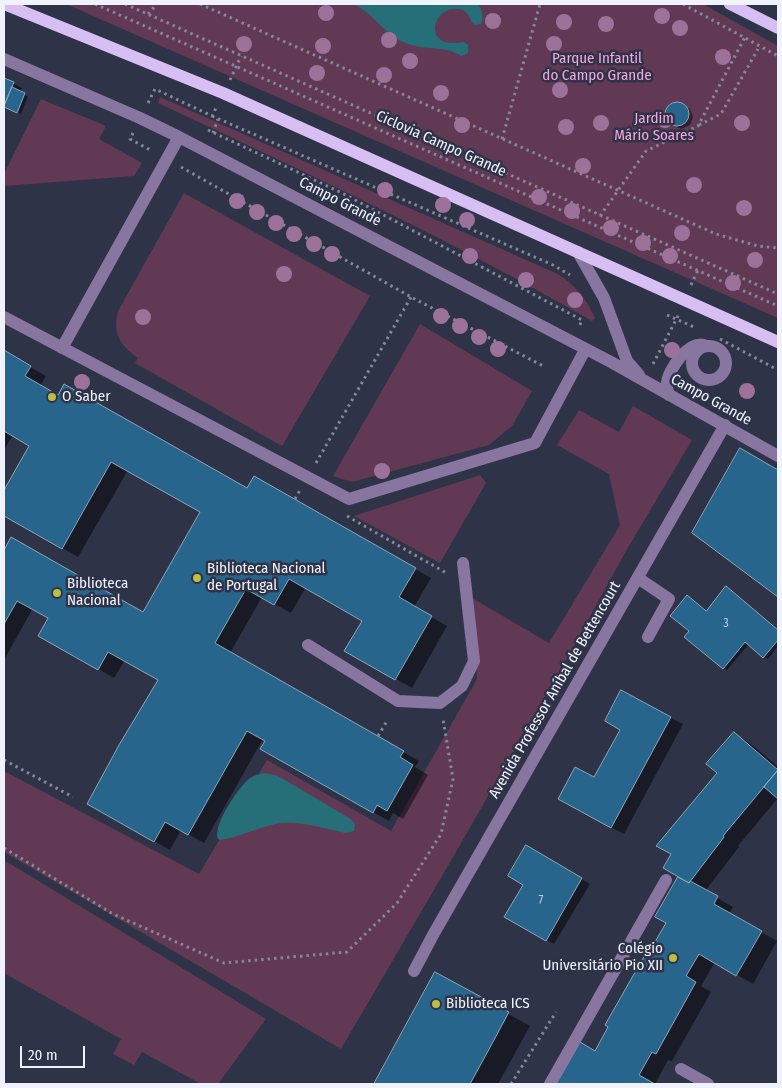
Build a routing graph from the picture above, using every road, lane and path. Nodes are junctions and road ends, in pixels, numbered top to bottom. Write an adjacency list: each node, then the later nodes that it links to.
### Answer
1 (4, 4): 27 (main road)
2 (95, 4): 31 (path, Ciclovia Campo Grande)
3 (125, 4): 9 (path)
4 (156, 4): 9 (path)
5 (200, 4): 23 (path)
6 (540, 4): 23 (path)
7 (683, 4): 11 (path)
8 (730, 4): 10 (main road)
9 (148, 14): 25 (path)
10 (778, 28)
11 (745, 37): 13 (path); 19 (path)
12 (758, 50): 19 (path)
13 (778, 56)
14 (4, 59): 22 (street, Campo Grande)
15 (148, 102): 16 (path)
16 (156, 106)
17 (212, 116): 18 (path)
18 (218, 120): 21 (path); 28 (path)
19 (698, 126): 24 (path)
20 (205, 129): 21 (path)
21 (213, 133): 34 (path)
22 (179, 137): 40 (street); 41 (street, Campo Grande)
23 (502, 139): 24 (path)
24 (618, 189): 25 (path); 26 (path)
25 (600, 216): 29 (path)
26 (778, 248)
27 (578, 252): 39 (main road); 43 (street, Campo Grande)
28 (574, 279)
29 (778, 294)
30 (411, 296): 46 (path)
31 (778, 306)
32 (667, 315): 35 (path)
33 (4, 317): 40 (street)
34 (579, 327): 36 (path); 37 (path)
35 (703, 331)
36 (588, 332)
37 (575, 335)
38 (714, 341): 42 (path); 44 (street)
39 (778, 342)
40 (62, 348): 41 (street)
41 (585, 350): 43 (street, Campo Grande)
42 (778, 370)
43 (654, 387): 44 (street, Campo Grande)
44 (669, 395): 45 (street, Campo Grande)
45 (726, 426): 47 (street, Campo Grande); 50 (street, Avenida Professor Aníbal de Bettencourt)
46 (320, 456)
47 (778, 456)
48 (344, 515): 51 (path)
49 (463, 563): 51 (street)
50 (638, 578): 52 (street); 61 (street, Avenida Professor Aníbal de Bettencourt)
51 (465, 584): 54 (street)
52 (648, 637)
53 (308, 646): 54 (street)
54 (440, 703): 59 (path)
55 (387, 721): 56 (path)
56 (378, 736)
57 (4, 760): 58 (path)
58 (73, 797)
59 (4, 848)
60 (666, 880): 65 (street)
61 (414, 971)
62 (556, 1012): 64 (path)
63 (681, 1069): 66 (street)
64 (511, 1084)
65 (550, 1084)
66 (708, 1084)

